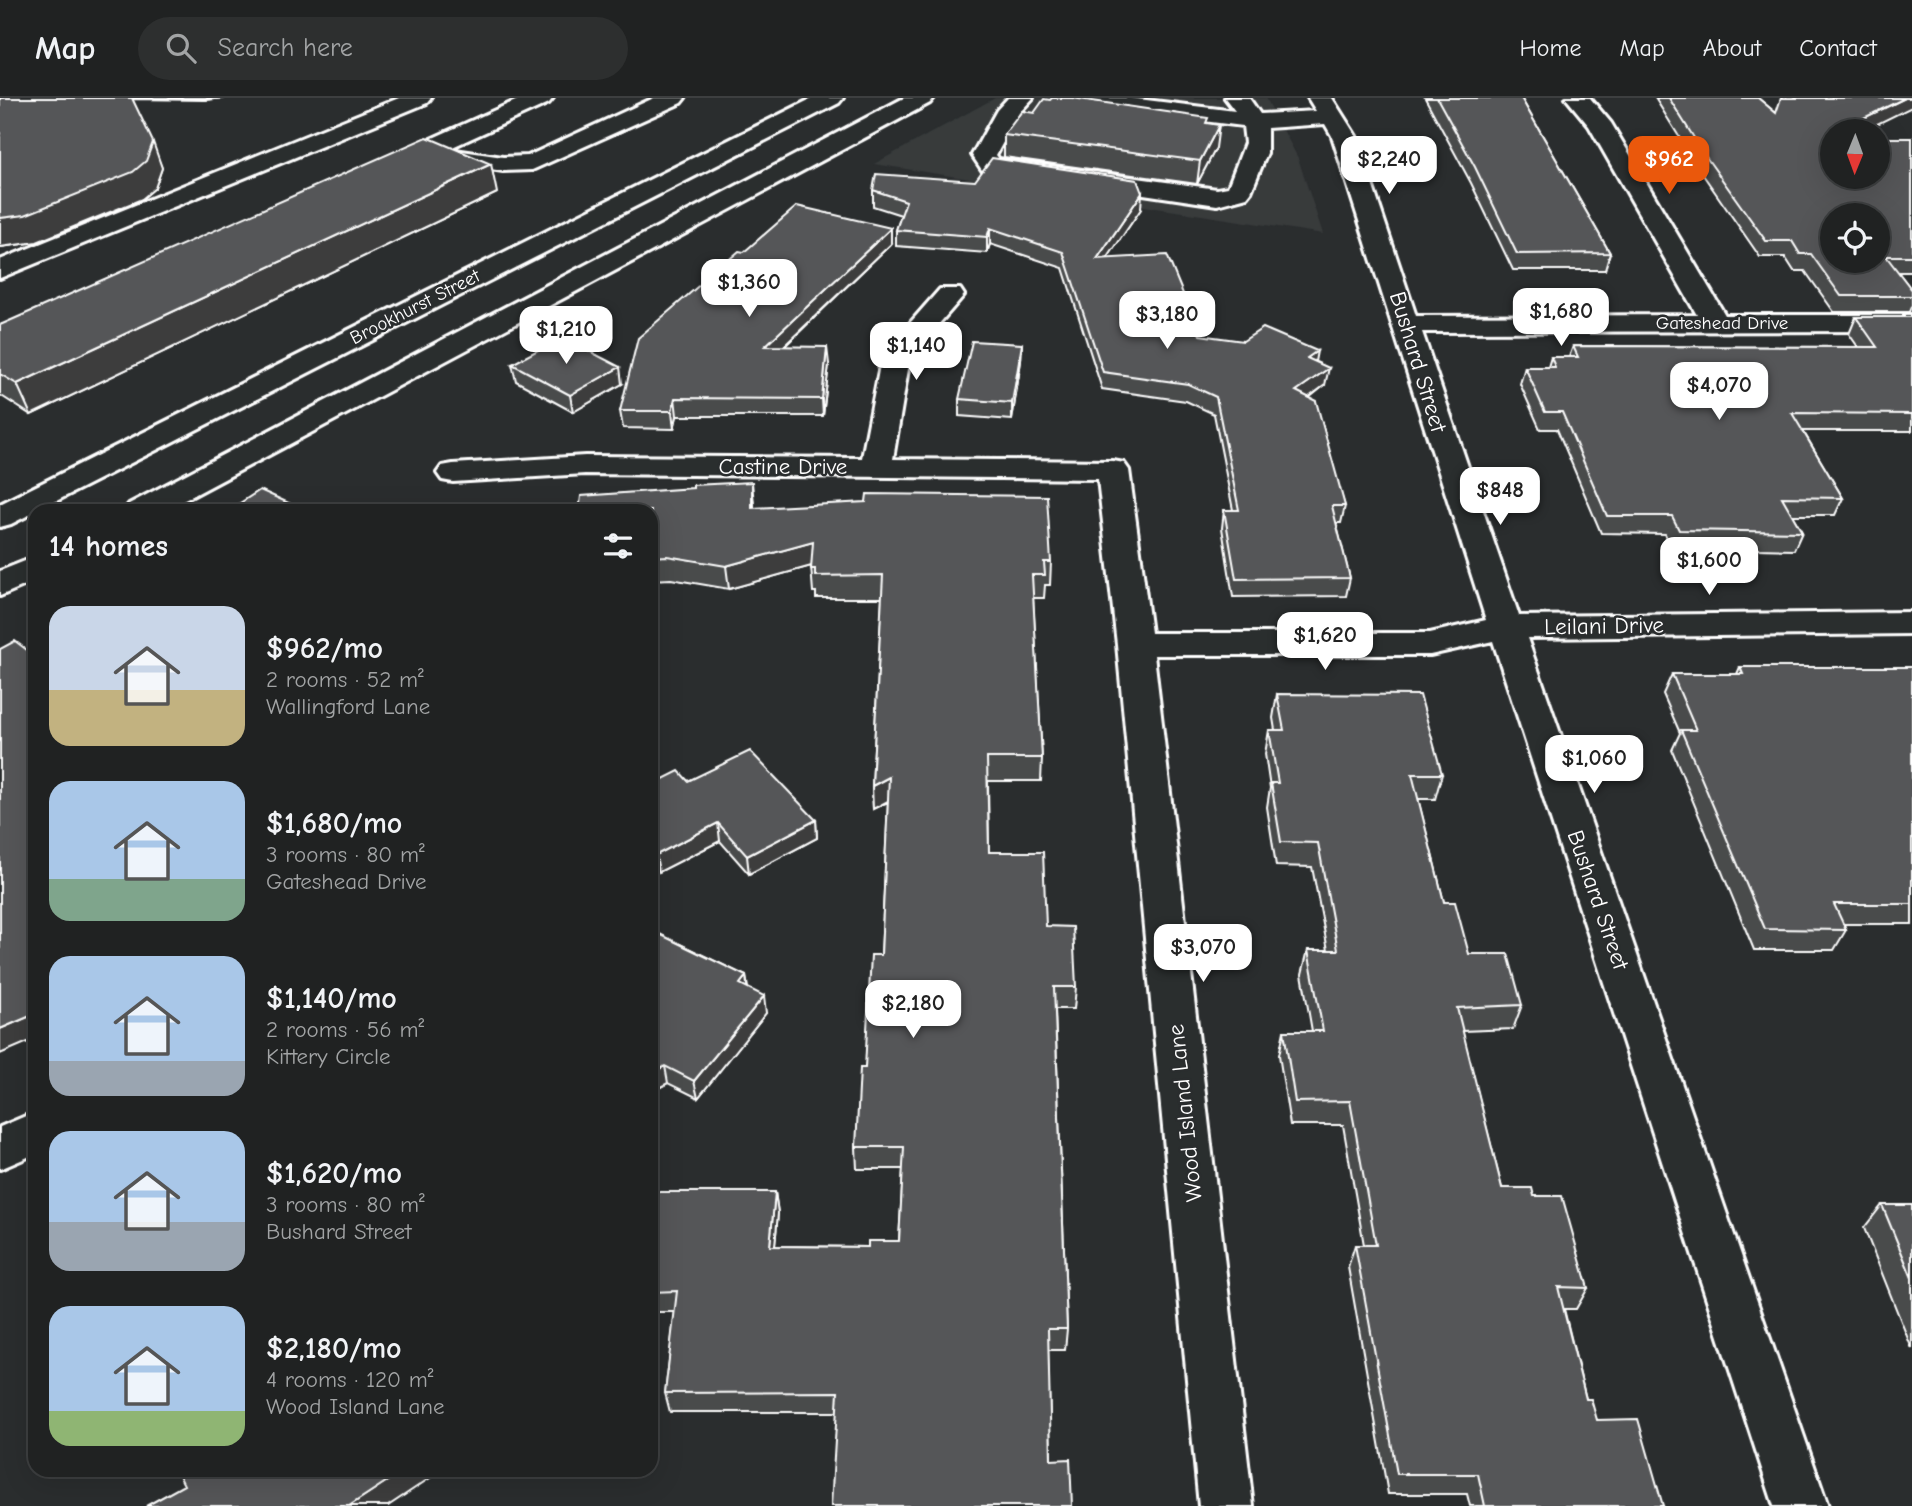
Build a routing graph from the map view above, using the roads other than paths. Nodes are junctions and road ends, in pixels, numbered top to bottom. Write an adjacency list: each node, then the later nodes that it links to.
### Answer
1 (364, 98): 13 (street)
2 (419, 98): 13 (street)
3 (541, 98): 14 (street)
4 (673, 98): 14 (street)
5 (831, 98): 26 (street, Brookhurst Street)
6 (922, 98): 25 (street)
7 (1021, 98): 12 (street)
8 (1074, 98): 12 (street)
9 (1237, 98): 12 (street)
10 (1578, 98): 18 (street)
11 (1327, 107): 12 (street); 19 (street, Bushard Street)
12 (1257, 121)
13 (356, 124): 14 (street); 16 (street)
14 (419, 153): 15 (street)
15 (368, 176)
16 (0, 270)
17 (950, 295): 22 (street)
18 (1702, 299): 19 (street, Gateshead Drive); 21 (street)
19 (1403, 312): 21 (street, Gateshead Drive); 30 (street, Bushard Street)
20 (1912, 323): 21 (street, Gateshead Drive)
21 (1716, 324)
22 (876, 466): 23 (street, Castine Drive); 24 (street, Castine Drive)
23 (1113, 470): 31 (street, Wood Island Lane)
24 (453, 473)
25 (153, 504)
26 (0, 517)
27 (28, 571): 28 (street)
28 (0, 585)
29 (1912, 623): 30 (street, Leilani Drive)
30 (1506, 627): 31 (street, Leilani Drive); 35 (street, Bushard Street)
31 (1135, 644): 34 (street, Wood Island Lane)
32 (28, 1135): 33 (street)
33 (0, 1149)
34 (1226, 1506)
35 (1801, 1506)

